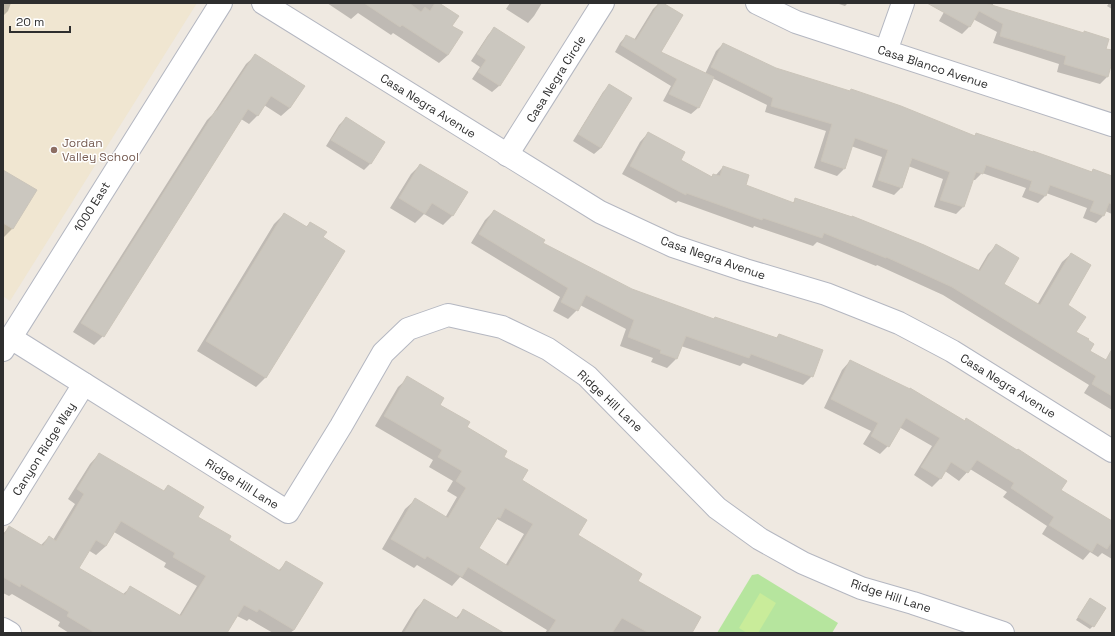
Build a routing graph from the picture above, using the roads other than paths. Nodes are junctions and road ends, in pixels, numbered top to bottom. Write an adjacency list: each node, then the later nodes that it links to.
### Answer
1 (221, 3): 9 (street, 1000 East)
2 (264, 3): 8 (street, Casa Negra Avenue)
3 (604, 3): 8 (street, Casa Negra Circle)
4 (757, 3): 6 (street, Casa Blanco Avenue)
5 (903, 3): 6 (street)
6 (886, 51): 7 (street, Casa Blanco Avenue)
7 (1112, 125)
8 (507, 155): 11 (street, Casa Negra Avenue)
9 (7, 344): 10 (street, Ridge Hill Lane)
10 (84, 384): 12 (street, Canyon Ridge Way); 15 (street, Ridge Hill Lane)
11 (1112, 451)
12 (3, 514)
13 (3, 629): 14 (street)
14 (10, 633)
15 (1002, 633)

